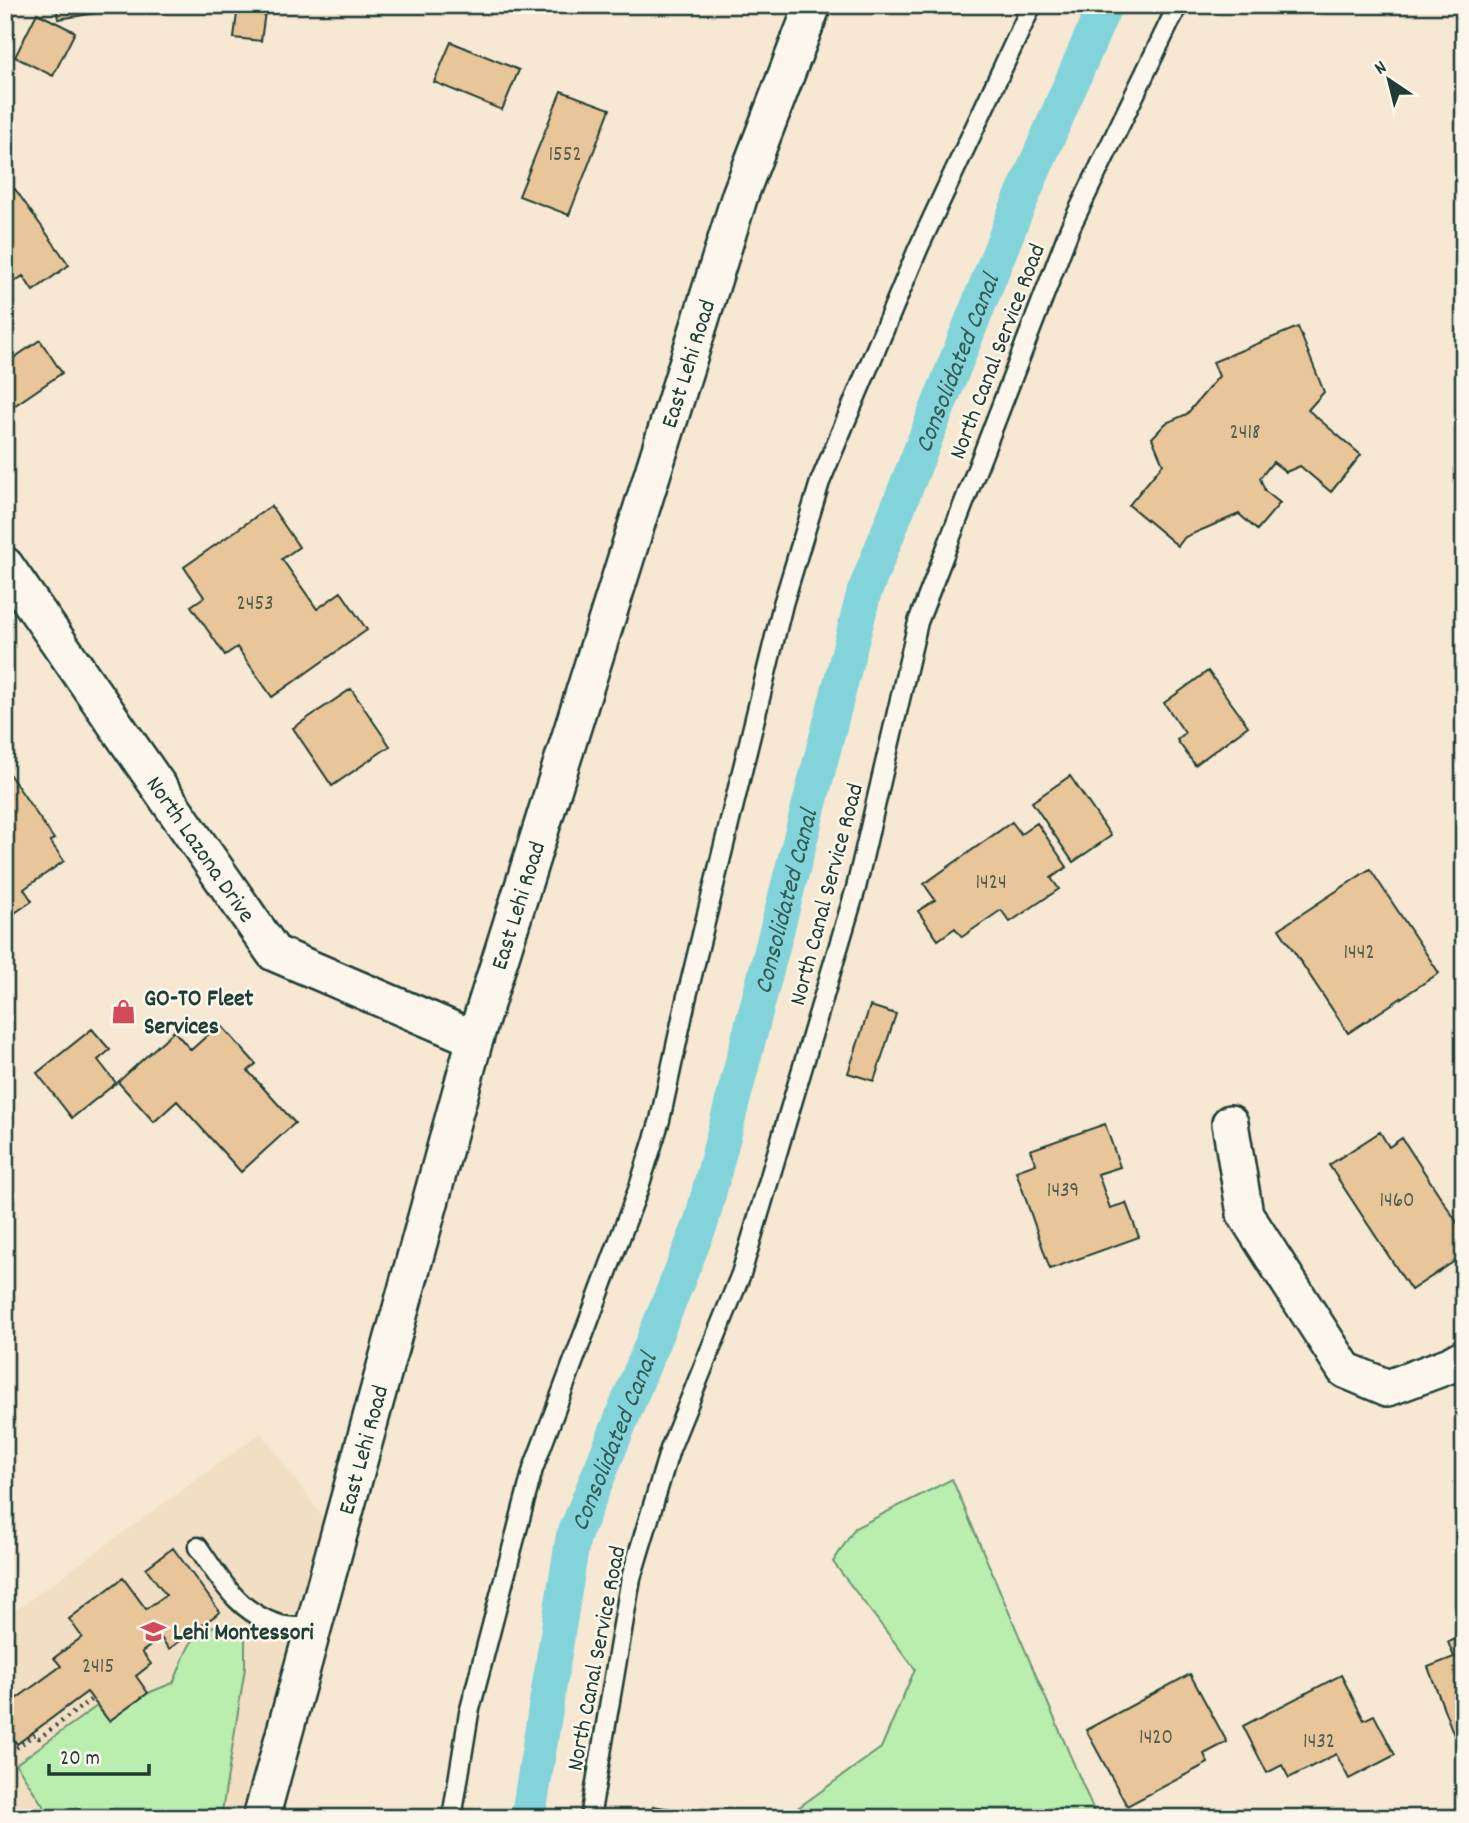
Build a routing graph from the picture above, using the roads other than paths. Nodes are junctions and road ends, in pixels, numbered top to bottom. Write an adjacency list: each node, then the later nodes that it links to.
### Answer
1 (813, 5): 5 (street, East Lehi Road)
2 (1032, 5): 11 (lane)
3 (1178, 5): 12 (lane, North Canal Service Road)
4 (5, 565): 5 (street, North Lazona Drive)
5 (475, 1039): 9 (street, East Lehi Road)
6 (1230, 1123): 7 (street)
7 (1464, 1357)
8 (198, 1547): 9 (lane)
9 (313, 1629): 10 (street, East Lehi Road)
10 (261, 1818)
11 (452, 1818)
12 (590, 1818)

